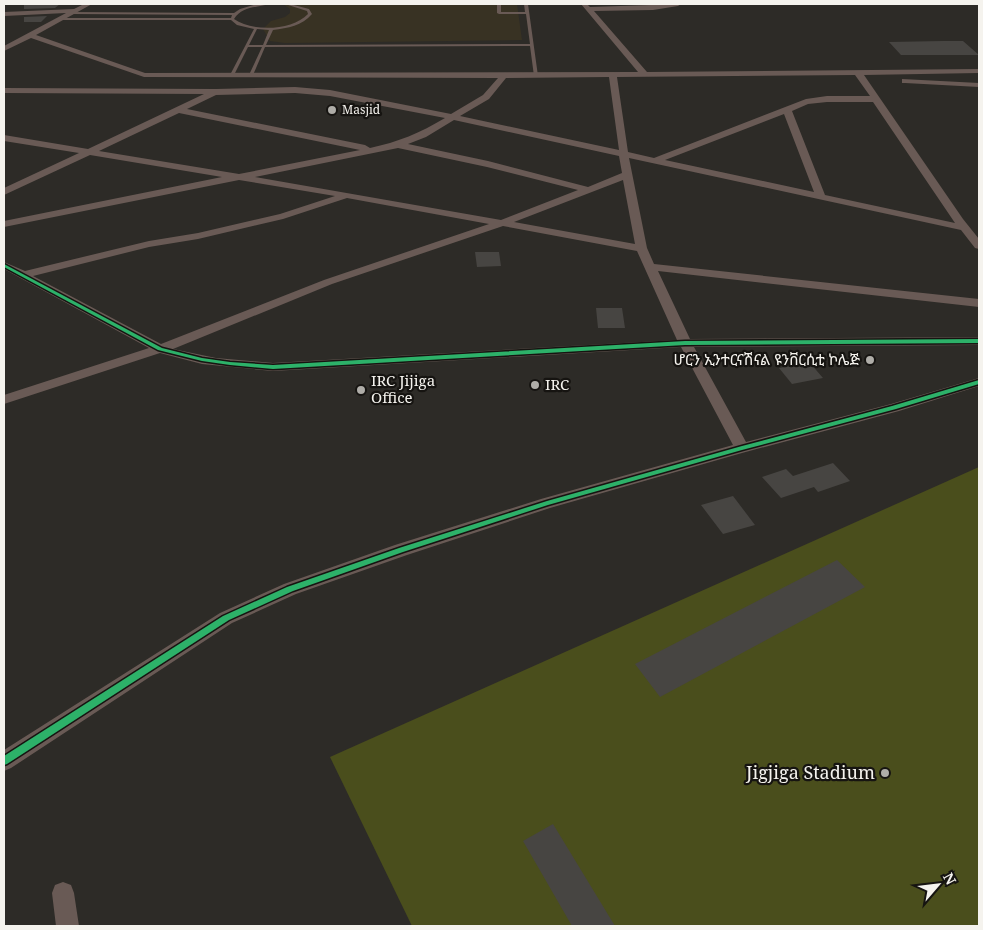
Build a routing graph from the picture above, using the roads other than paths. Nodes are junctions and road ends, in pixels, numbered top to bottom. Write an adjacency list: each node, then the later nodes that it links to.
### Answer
1 (89, 4): 8 (street)
2 (267, 4): 10 (lane)
3 (287, 4): 15 (lane)
4 (499, 4): 11 (lane)
5 (526, 4): 11 (lane)
6 (678, 4): 7 (street)
7 (586, 6): 27 (street)
8 (73, 12): 9 (street); 10 (lane); 12 (street)
9 (4, 14)
10 (234, 14): 13 (lane)
11 (527, 14): 19 (lane)
12 (60, 19): 13 (lane); 16 (street)
13 (232, 19): 14 (lane)
14 (256, 28): 15 (lane); 20 (lane)
15 (272, 28): 21 (lane)
16 (30, 35): 18 (street); 24 (street)
17 (4, 42): 18 (street)
18 (17, 42): 22 (street)
19 (531, 45): 21 (lane); 30 (lane)
20 (246, 46): 21 (lane); 24 (lane)
21 (264, 46): 25 (lane)
22 (4, 49)
23 (979, 71): 28 (street)
24 (232, 75): 25 (street)
25 (251, 75): 29 (street)
26 (613, 75): 27 (street); 30 (street); 42 (street)
27 (645, 75): 28 (street)
28 (859, 75): 31 (street); 34 (street)
29 (504, 76): 30 (street); 37 (street)
30 (536, 76)
31 (979, 84)
32 (4, 90): 33 (street)
33 (216, 92): 35 (street); 37 (street)
34 (876, 100): 36 (street); 52 (street)
35 (178, 110): 40 (street); 41 (street)
36 (788, 110): 43 (street); 49 (street)
37 (453, 117): 39 (street); 42 (street)
38 (4, 138): 41 (street)
39 (398, 145): 40 (street); 46 (street)
40 (372, 149): 45 (street)
41 (90, 152): 45 (street); 47 (street)
42 (624, 154): 43 (street); 44 (street)
43 (655, 161): 49 (street)
44 (627, 175): 46 (street); 54 (street)
45 (238, 177): 48 (street); 51 (street)
46 (589, 190): 50 (street)
47 (4, 192)
48 (347, 195): 50 (street); 57 (street)
49 (820, 197): 52 (street)
50 (502, 223): 54 (street); 62 (street)
51 (4, 224)
52 (965, 228): 53 (street)
53 (979, 246)
54 (641, 248): 56 (street)
55 (4, 265): 57 (street)
56 (650, 267): 59 (street); 61 (street)
57 (22, 274): 58 (street); 62 (street)
58 (4, 277)
59 (979, 303)
60 (979, 341): 61 (street)
61 (685, 342): 62 (street); 65 (street)
62 (160, 348): 64 (street)
63 (979, 382): 65 (street)
64 (4, 400)
65 (742, 448): 66 (street)
66 (4, 761)
67 (62, 893): 68 (street)
68 (68, 926)

